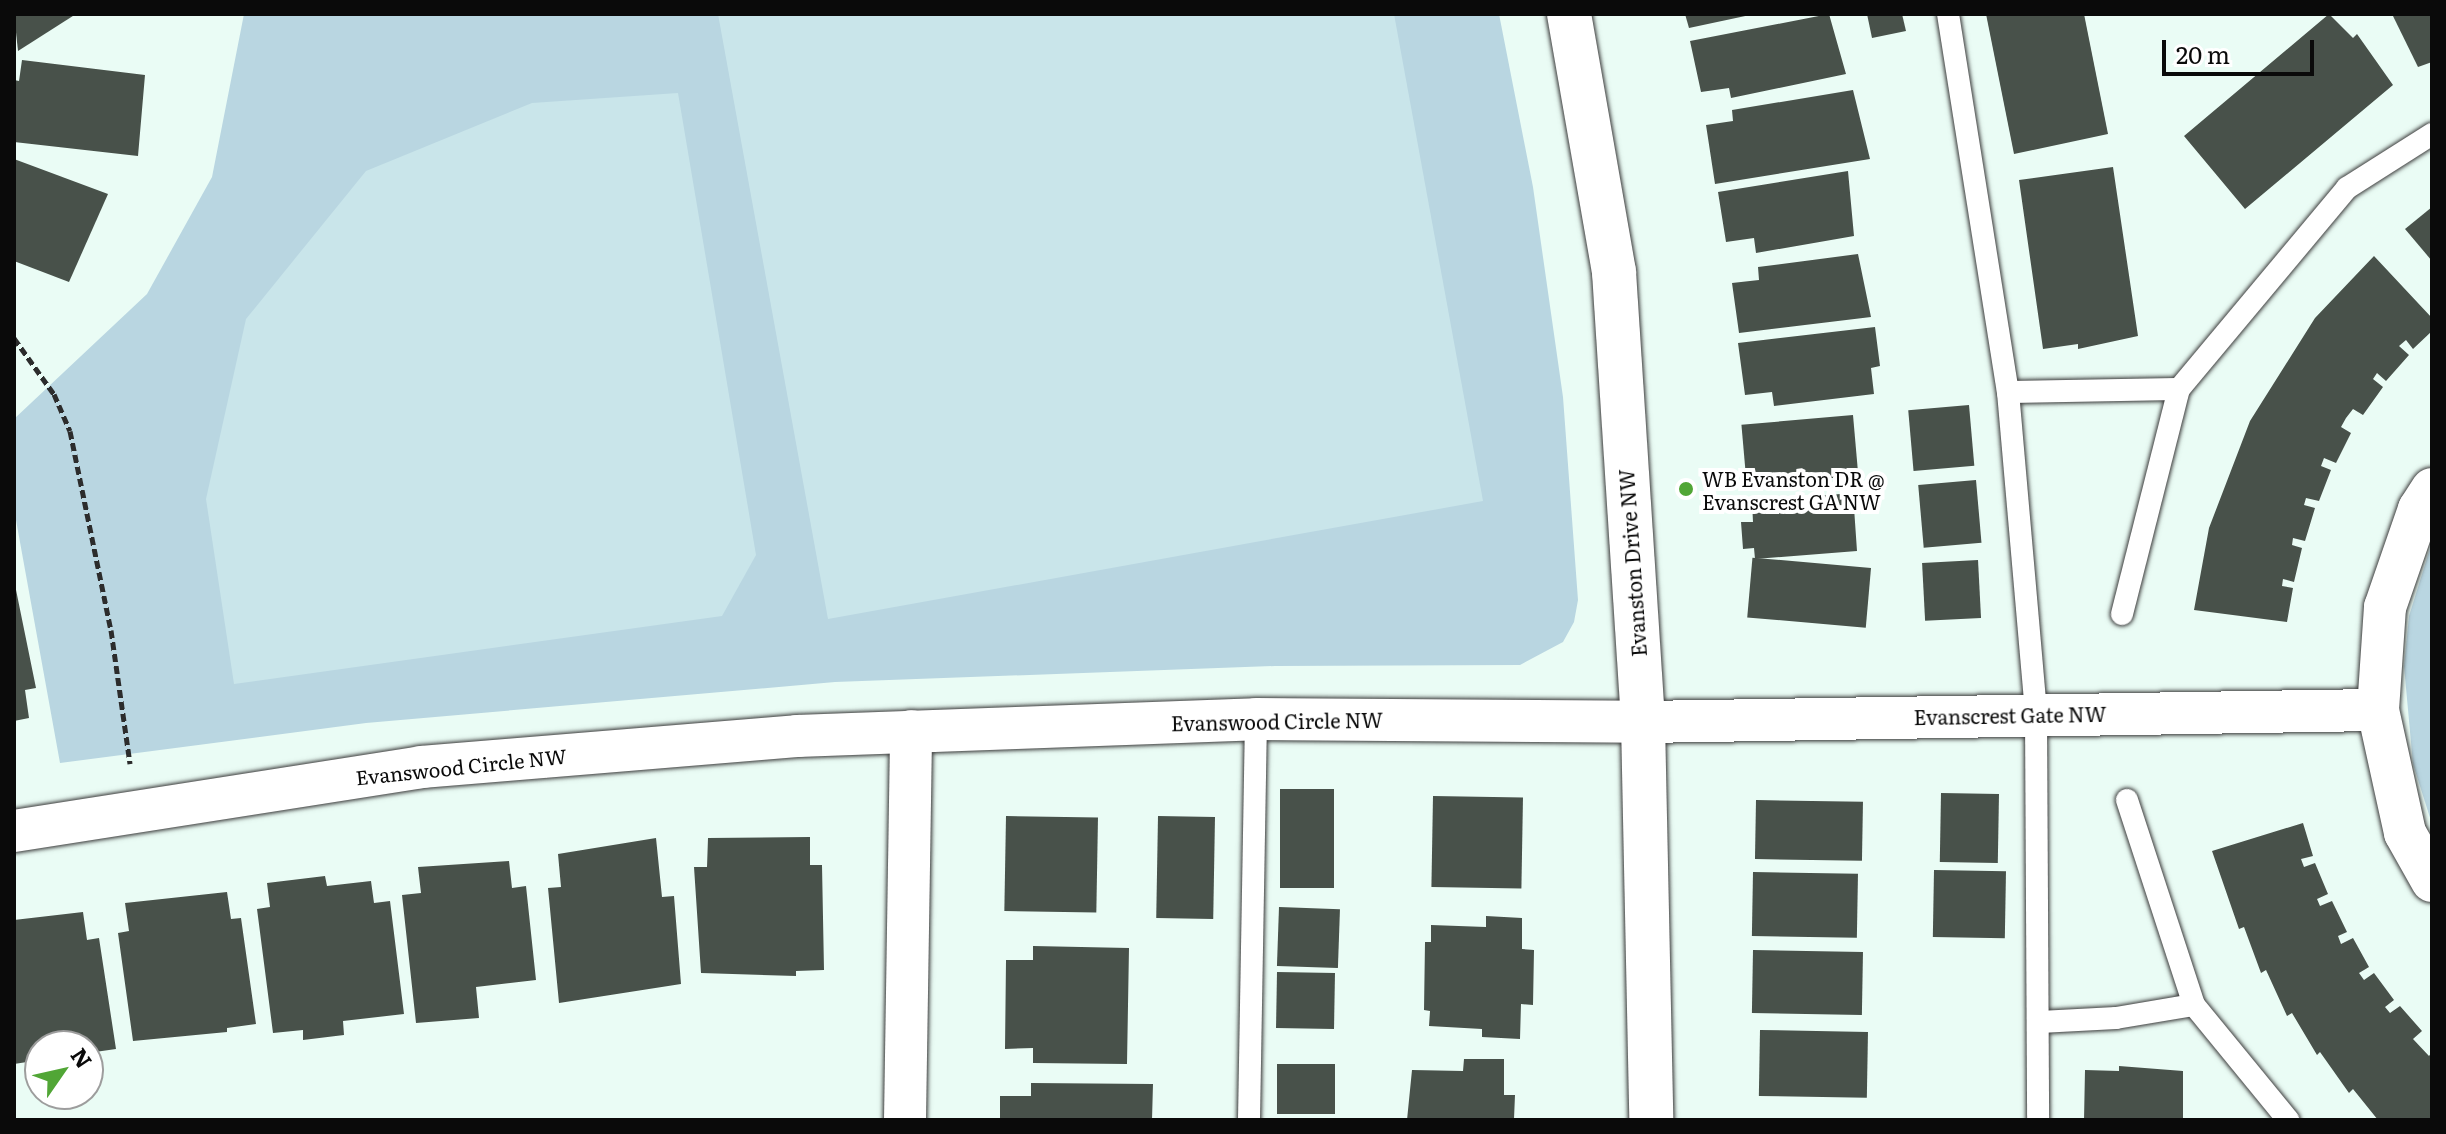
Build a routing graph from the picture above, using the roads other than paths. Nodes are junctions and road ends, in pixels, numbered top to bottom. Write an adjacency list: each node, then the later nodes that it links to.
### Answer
1 (1569, 14): 11 (street, Evanston Drive NW)
2 (1948, 14): 5 (lane)
3 (2432, 134): 4 (lane)
4 (2179, 389): 5 (lane); 7 (lane)
5 (2008, 392): 9 (lane)
6 (2432, 489): 8 (street)
7 (2122, 614)
8 (2378, 710): 9 (street, Evanscrest Gate NW); 15 (street)
9 (2036, 714): 11 (street, Evanscrest Gate NW); 17 (lane)
10 (1256, 719): 11 (street, Evanswood Circle NW); 12 (street, Evanswood Circle NW); 20 (lane)
11 (1643, 722): 18 (street, Evanston Drive NW)
12 (911, 731): 14 (street, Evanswood Circle NW); 19 (street)
13 (2127, 800): 16 (lane)
14 (14, 831)
15 (2432, 881)
16 (2194, 1005): 17 (lane); 22 (lane)
17 (2040, 1022): 21 (lane)
18 (1651, 1119)
19 (905, 1120)
20 (1249, 1120)
21 (2038, 1120)
22 (2288, 1120)

